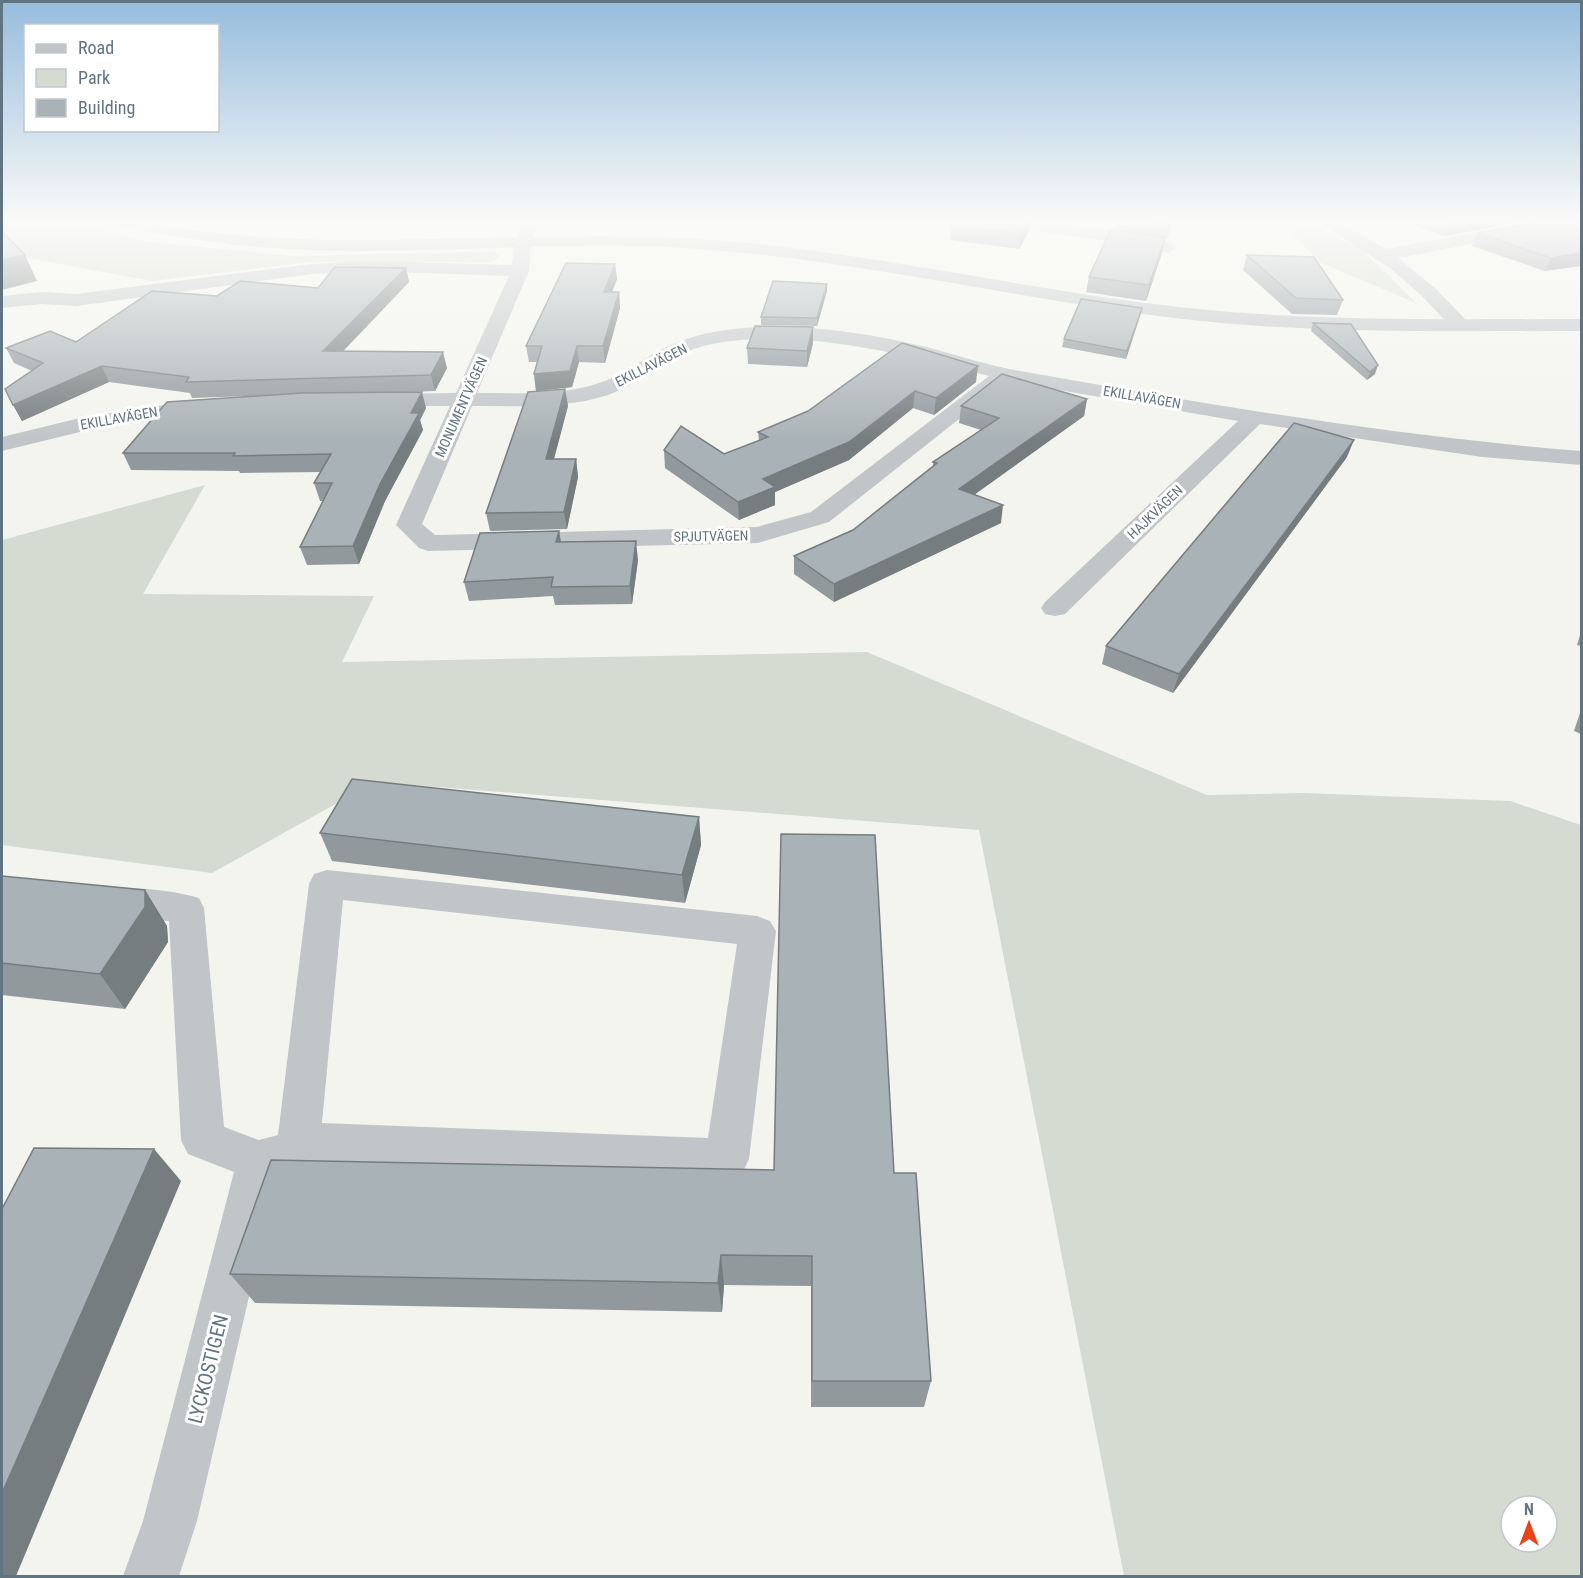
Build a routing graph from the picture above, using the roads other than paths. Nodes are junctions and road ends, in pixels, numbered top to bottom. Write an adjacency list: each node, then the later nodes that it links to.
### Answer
1 (116, 295): 5 (street)
2 (510, 295): 9 (street, MONUMENTVÄGEN)
3 (1057, 295): 6 (street)
4 (1434, 295): 6 (street)
5 (2, 302)
6 (1459, 324): 7 (street)
7 (1581, 325)
8 (1004, 374): 9 (street, EKILLAVÄGEN); 12 (street, EKILLAVÄGEN); 15 (street, SPJUTVÄGEN)
9 (464, 400): 10 (street, EKILLAVÄGEN); 15 (street, MONUMENTVÄGEN)
10 (363, 401)
11 (220, 405): 13 (street, EKILLAVÄGEN)
12 (1255, 417): 14 (street, EKILLAVÄGEN); 16 (street, HAJKVÄGEN)
13 (2, 444)
14 (1581, 458)
15 (409, 525)
16 (1055, 608)
17 (71, 899): 18 (street)
18 (278, 1155): 18 (street, LYCKOSTIGEN); 19 (street, LYCKOSTIGEN)
19 (151, 1576)

